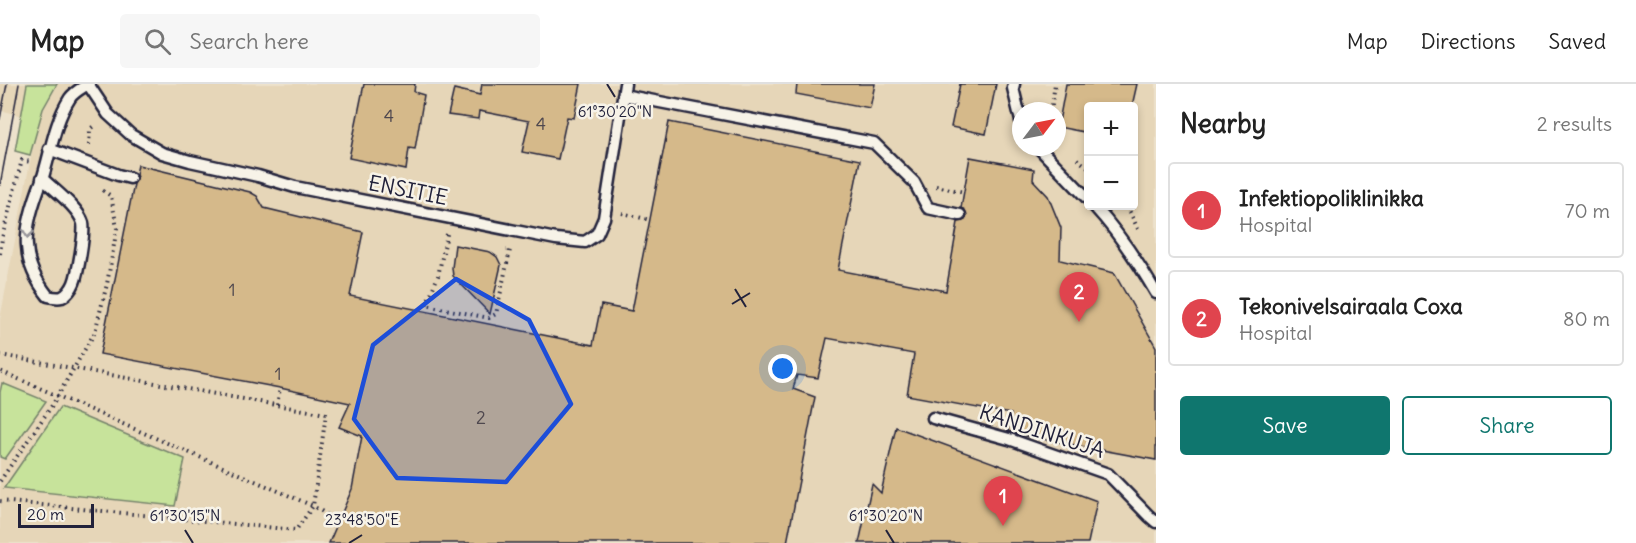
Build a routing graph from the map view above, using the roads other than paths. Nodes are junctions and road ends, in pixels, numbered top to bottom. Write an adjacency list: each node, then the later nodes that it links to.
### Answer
1 (88, 84): 3 (lane, ENSITIE); 5 (lane)
2 (1014, 84): 4 (lane)
3 (624, 89): 11 (lane)
4 (1016, 102)
5 (50, 148): 7 (lane); 8 (lane)
6 (1047, 156): 9 (lane)
7 (42, 178): 7 (lane, one-way to 7)
8 (130, 178)
9 (1084, 194)
10 (1098, 210): 12 (lane)
11 (960, 215)
12 (1156, 293)
13 (933, 418): 14 (lane, KANDINKUJA)
14 (1156, 522)

